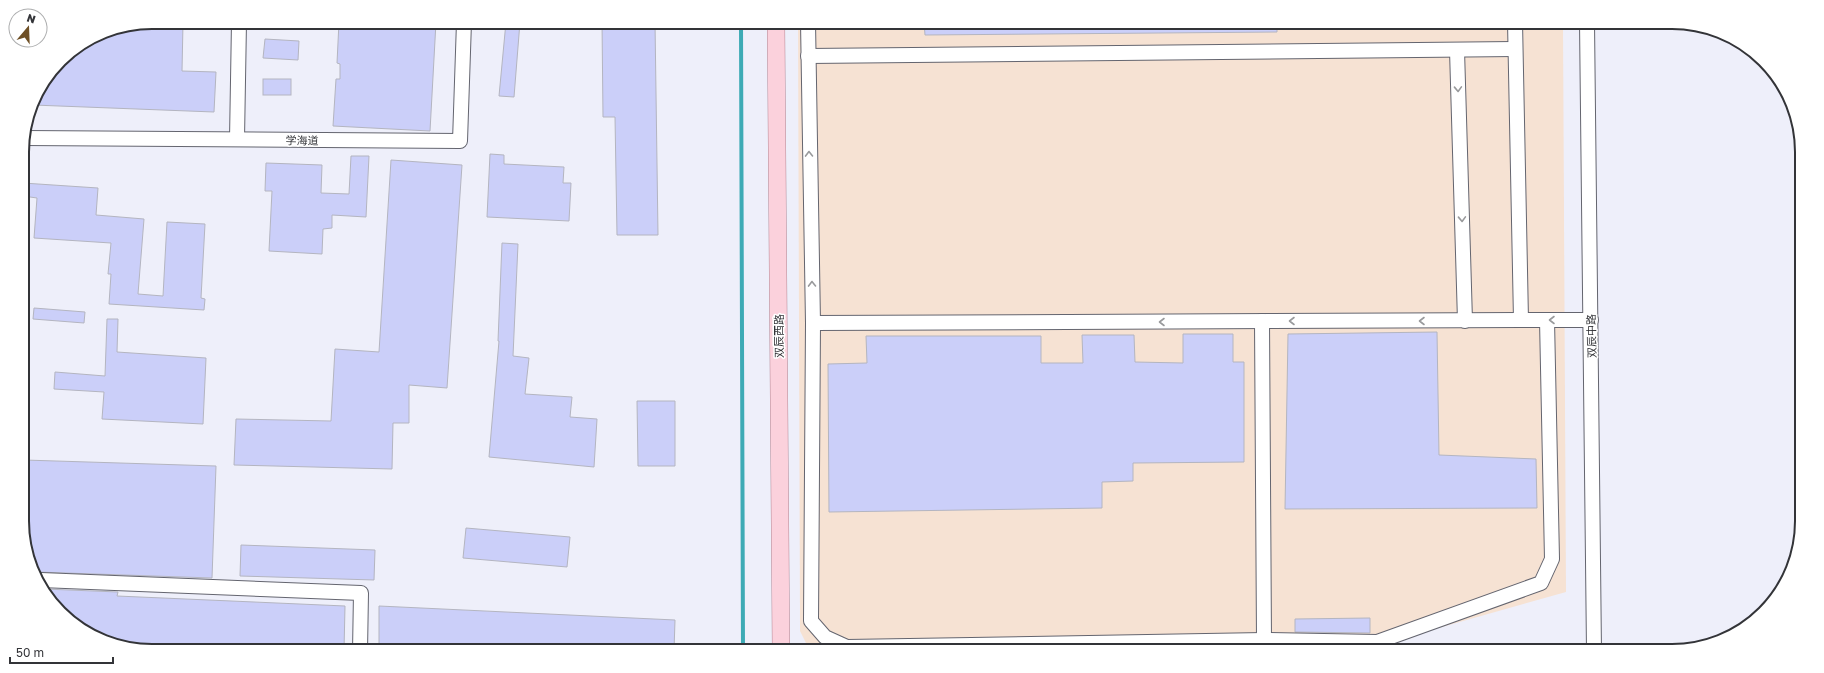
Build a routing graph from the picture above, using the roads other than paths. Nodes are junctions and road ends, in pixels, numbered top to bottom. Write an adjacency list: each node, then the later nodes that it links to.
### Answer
1 (239, 29): 11 (street)
2 (464, 29): 11 (street, 学海道)
3 (776, 29): 21 (main road, 双辰西路)
4 (808, 29): 9 (street)
5 (1515, 29): 7 (street)
6 (1587, 29): 14 (street, 双辰中路)
7 (1515, 49): 8 (street); 12 (street)
8 (1457, 50): 9 (street); 16 (street, one-way to 16)
9 (808, 56): 17 (street, one-way to 9)
10 (30, 138): 11 (street, 学海道)
11 (237, 139)
12 (1522, 320): 13 (street); 16 (street)
13 (1547, 320): 14 (street, one-way to 13); 19 (street)
14 (1591, 320): 24 (street, 双辰中路)
15 (1262, 321): 16 (street, one-way to 15); 17 (street, one-way to 17); 19 (street)
16 (1465, 321)
17 (813, 323): 22 (street)
18 (45, 580): 20 (street)
19 (1264, 640): 23 (street)
20 (360, 644)
21 (781, 644)
22 (840, 644)
23 (1026, 644)
24 (1594, 644)

